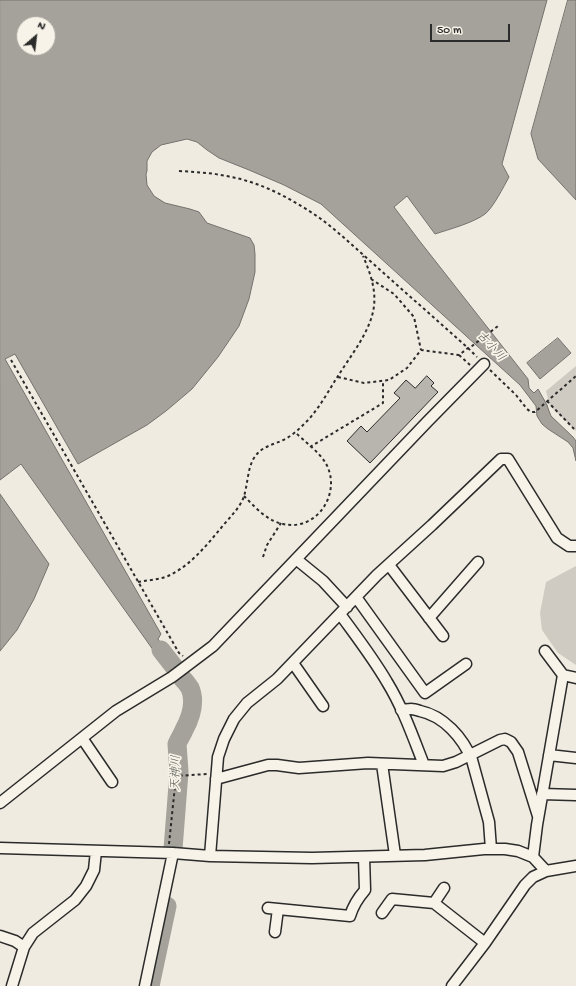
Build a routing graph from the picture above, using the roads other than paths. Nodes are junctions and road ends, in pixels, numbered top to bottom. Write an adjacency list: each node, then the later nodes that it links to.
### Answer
1 (484, 364): 3 (street)
2 (576, 546): 5 (street)
3 (296, 559): 7 (street); 17 (street)
4 (478, 562): 8 (street)
5 (389, 565): 6 (street); 8 (street)
6 (356, 597): 7 (street); 12 (street)
7 (344, 610): 11 (street); 16 (street)
8 (429, 618): 9 (street)
9 (443, 636)
10 (545, 651): 13 (street)
11 (293, 663): 15 (street); 23 (street)
12 (466, 664)
13 (562, 675): 14 (street); 19 (street)
14 (576, 678)
15 (323, 706)
16 (401, 710): 18 (street); 22 (street)
17 (82, 738): 24 (street); 27 (street)
18 (470, 755): 22 (street); 28 (street); 30 (street)
19 (549, 755): 20 (street); 25 (street)
20 (576, 758)
21 (382, 764): 22 (street); 23 (street); 35 (street)
22 (424, 765)
23 (216, 776): 33 (street)
24 (112, 782)
25 (542, 794): 26 (street); 28 (street)
26 (576, 795)
27 (0, 803)
28 (538, 816): 36 (street)
29 (0, 848): 31 (street)
30 (491, 849): 35 (street); 36 (street)
31 (96, 851): 32 (street); 45 (street)
32 (170, 853): 33 (street); 47 (street)
33 (210, 856): 34 (street)
34 (364, 856): 35 (street); 42 (street)
35 (395, 856)
36 (533, 857): 38 (street)
37 (576, 866): 38 (street)
38 (546, 871): 44 (street)
39 (444, 888): 40 (street)
40 (434, 903): 41 (street); 44 (street)
41 (382, 913)
42 (275, 932)
43 (0, 936): 45 (street)
44 (484, 942): 48 (street)
45 (24, 947): 46 (street)
46 (12, 986)
47 (144, 986)
48 (452, 986)

